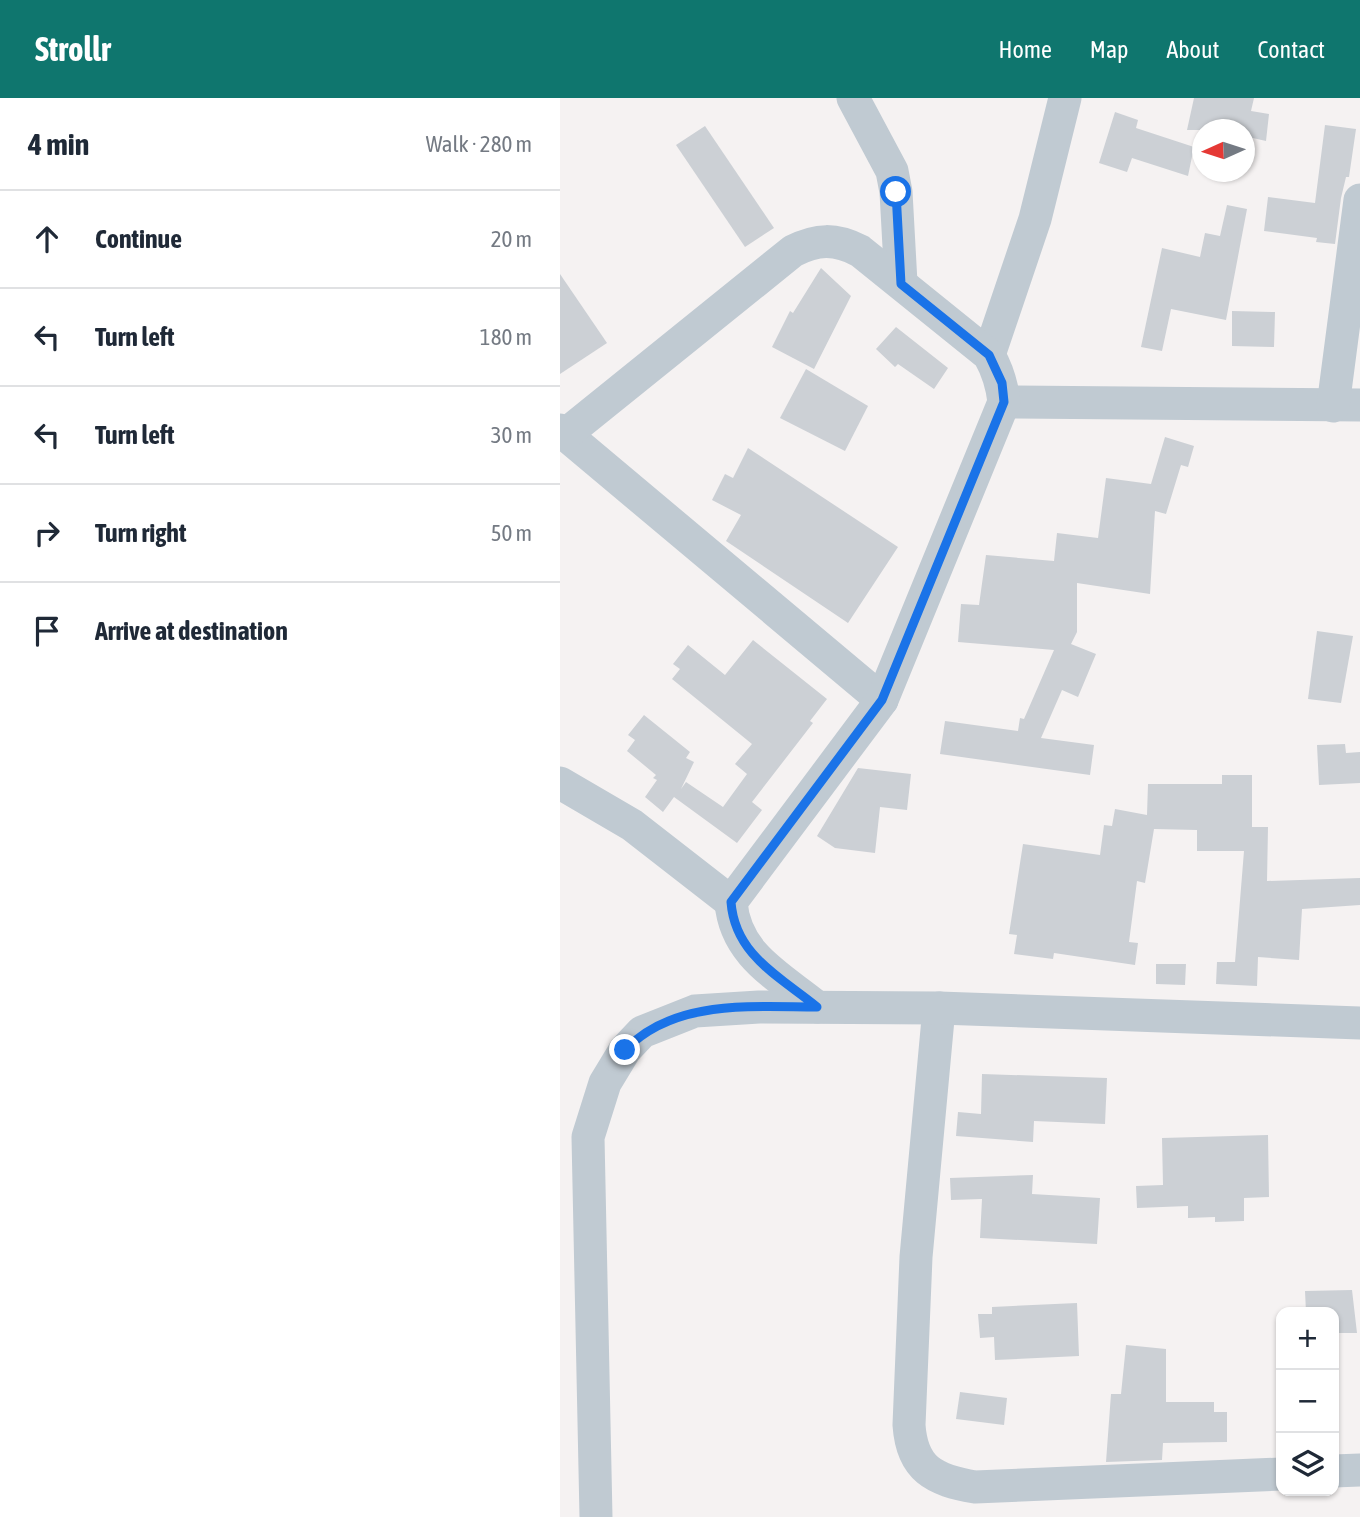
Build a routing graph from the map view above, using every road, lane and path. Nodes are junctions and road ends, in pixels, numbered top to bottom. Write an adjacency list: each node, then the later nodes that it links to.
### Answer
1 (853, 98): 4 (street)
2 (1065, 98): 5 (street)
3 (1360, 200): 7 (street)
4 (901, 284): 5 (street); 8 (street)
5 (989, 355): 6 (street)
6 (1004, 402): 7 (street); 9 (street)
7 (1346, 405)
8 (563, 432): 9 (street)
9 (882, 700): 11 (street)
10 (560, 783): 11 (street)
11 (731, 902): 12 (street)
12 (817, 1007): 13 (street); 18 (street)
13 (939, 1008): 14 (street); 17 (street)
14 (1360, 1023)
15 (1360, 1470): 16 (street)
16 (1339, 1471)
17 (1276, 1474)
18 (596, 1517)

